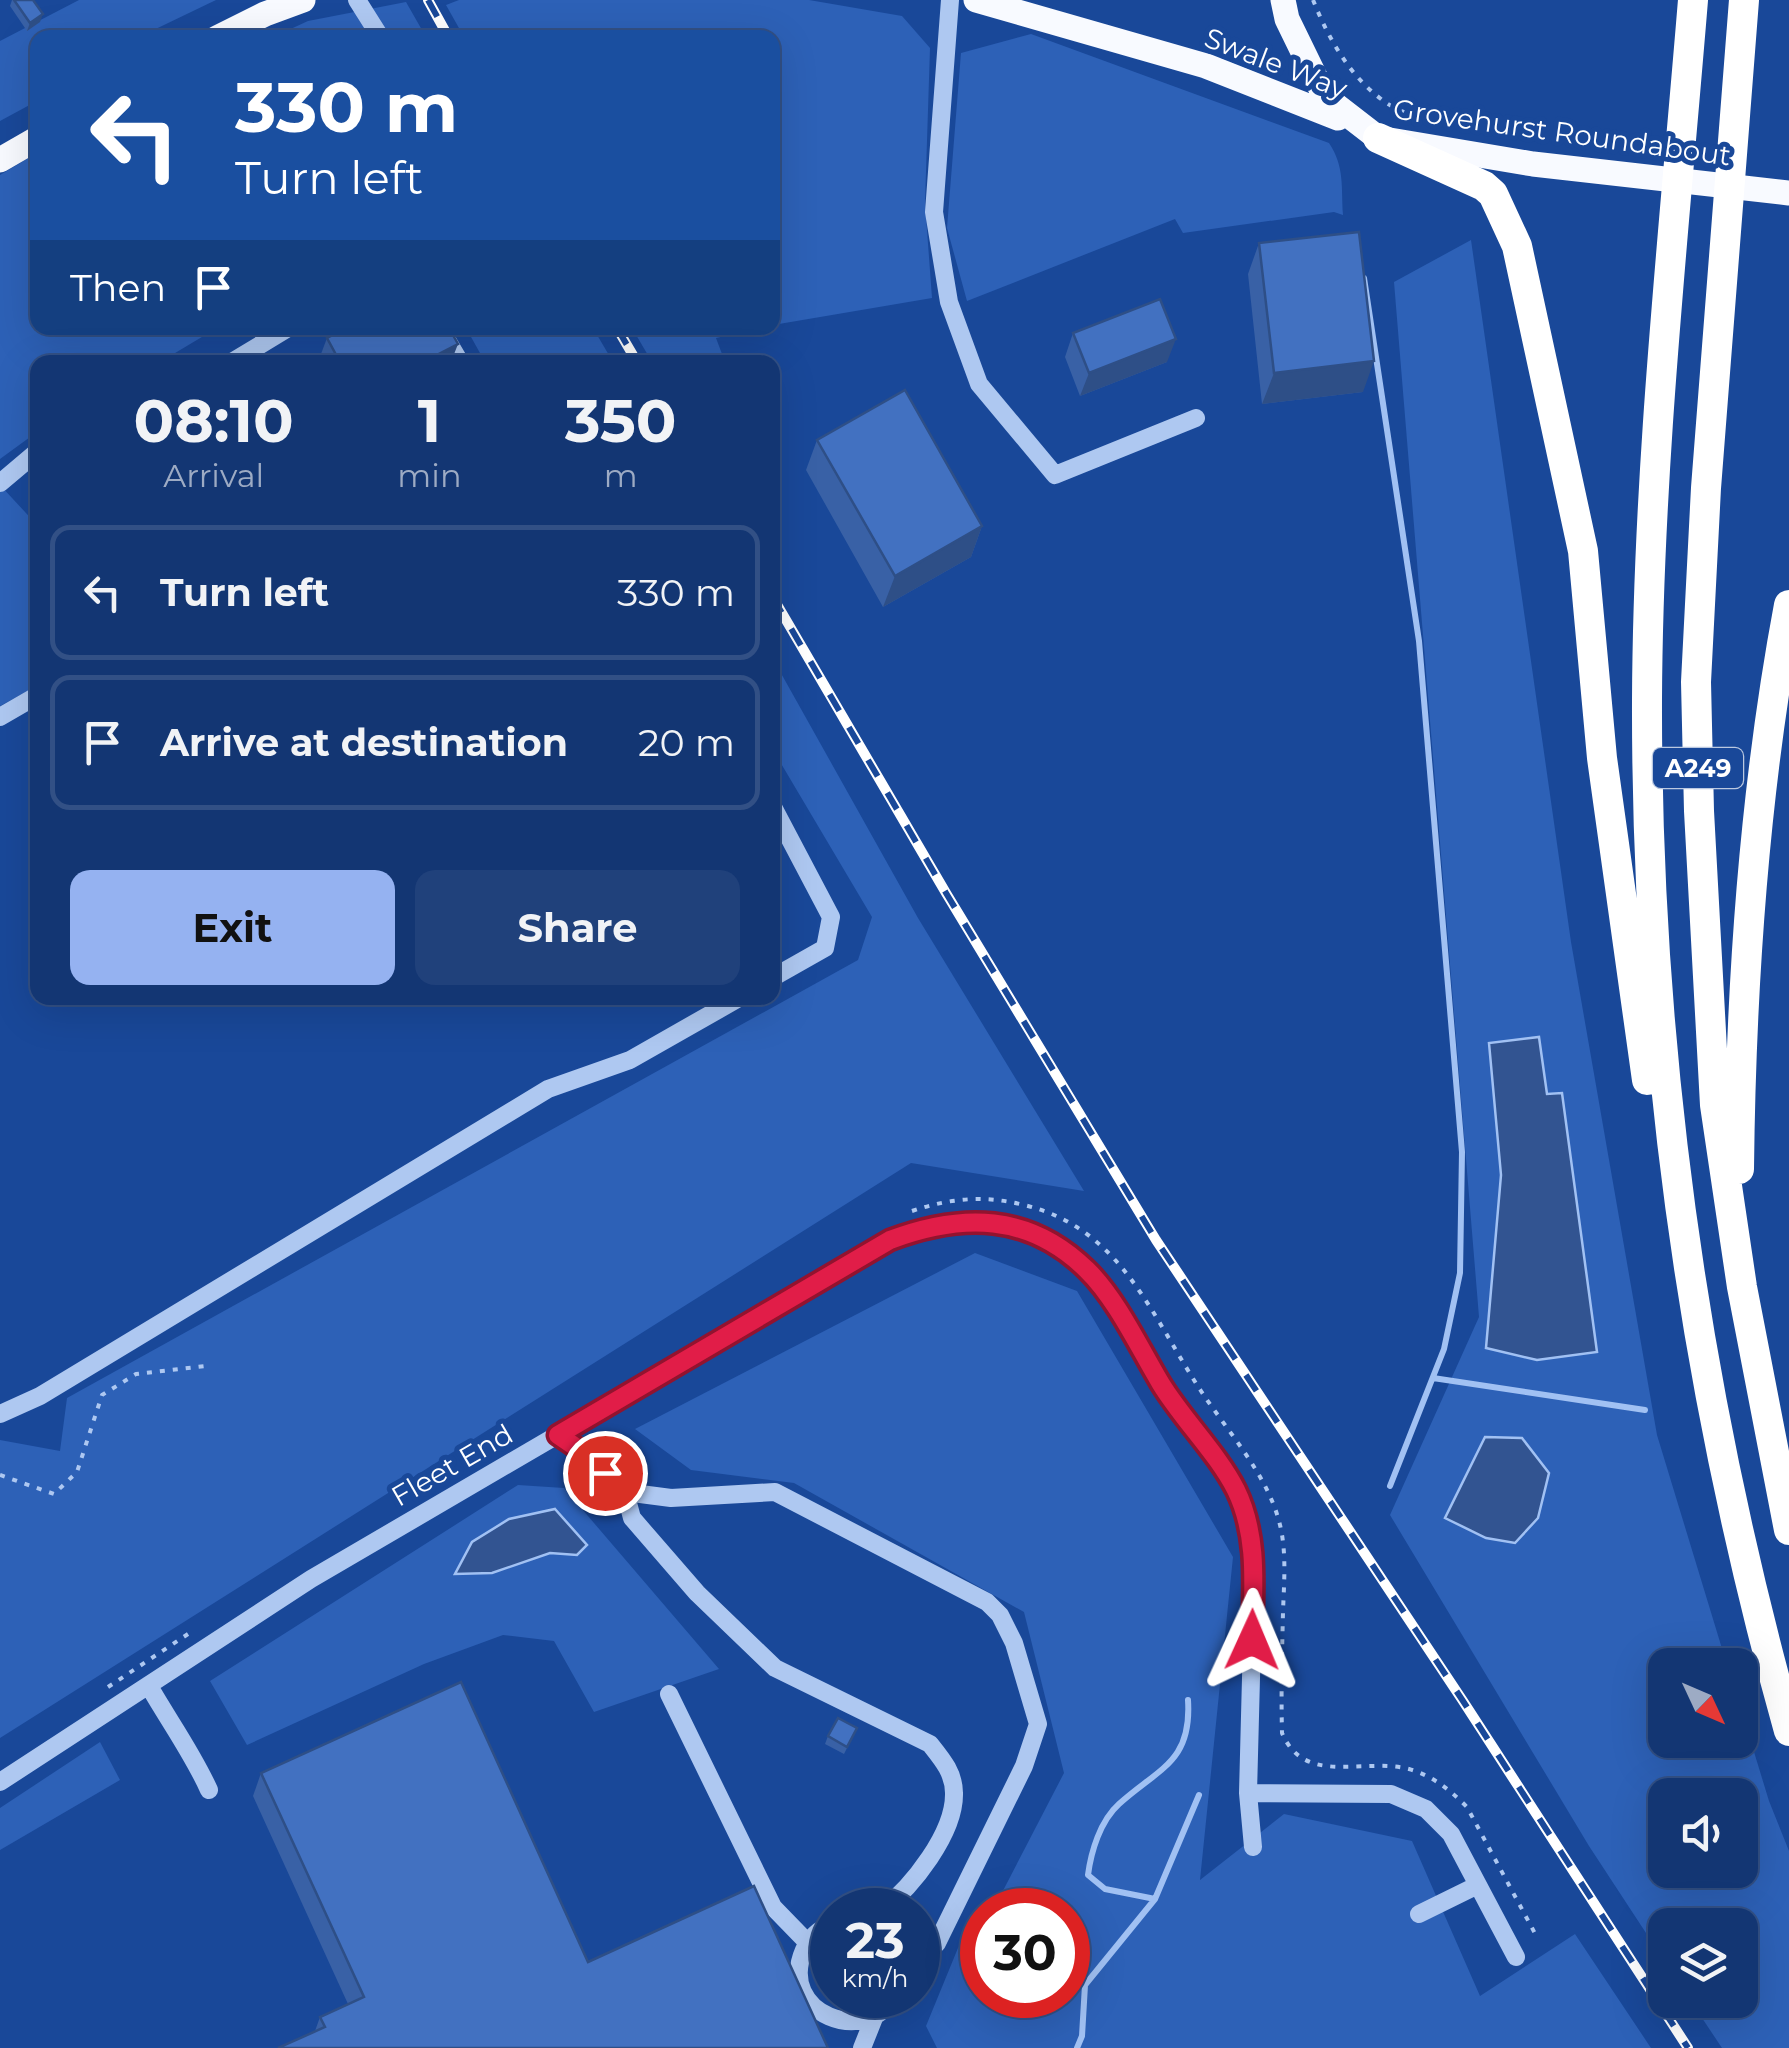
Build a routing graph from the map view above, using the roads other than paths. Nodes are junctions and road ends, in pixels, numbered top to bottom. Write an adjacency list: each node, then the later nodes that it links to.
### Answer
1 (303, 0): 8 (main road)
2 (357, 0): 9 (street)
3 (950, 0): 16 (street)
4 (976, 0): 10 (main road, Swale Way)
5 (1282, 0): 10 (main road, Grovehurst Roundabout)
6 (1693, 0): 26 (highway, A249)
7 (1744, 0): 25 (highway, A249)
8 (235, 30)
9 (376, 30)
10 (1378, 138): 13 (main road, Grovehurst Roundabout); 26 (highway, A249)
11 (30, 143): 12 (main road)
12 (0, 160)
13 (1776, 192)
14 (276, 335): 15 (street)
15 (244, 355)
16 (1196, 418)
17 (30, 458): 18 (street)
18 (0, 483)
19 (1789, 605): 25 (highway, A249)
20 (30, 699): 21 (street)
21 (0, 716)
22 (780, 820): 23 (street)
23 (780, 974)
24 (726, 1005): 27 (street)
25 (1742, 1287): 30 (highway, A249)
26 (1696, 1317): 33 (highway, A249)
27 (0, 1414)
28 (558, 1435): 29 (street); 31 (street, Fleet End); 36 (street, Fleet End)
29 (625, 1492): 39 (street); 41 (street)
30 (1789, 1530)
31 (148, 1686): 34 (street, Fleet End); 35 (street)
32 (669, 1694): 43 (street)
33 (1789, 1731)
34 (0, 1782)
35 (209, 1790)
36 (1248, 1792): 37 (street, Fleet End); 38 (street)
37 (1253, 1847)
38 (1478, 1885): 40 (street); 44 (street)
39 (906, 1888)
40 (1419, 1914)
41 (940, 1935)
42 (810, 1939): 43 (street)
43 (807, 1942): 45 (street)
44 (1516, 1957)
45 (810, 2007)
46 (826, 2018): 47 (street)
47 (874, 2018): 48 (street)
48 (862, 2048)

